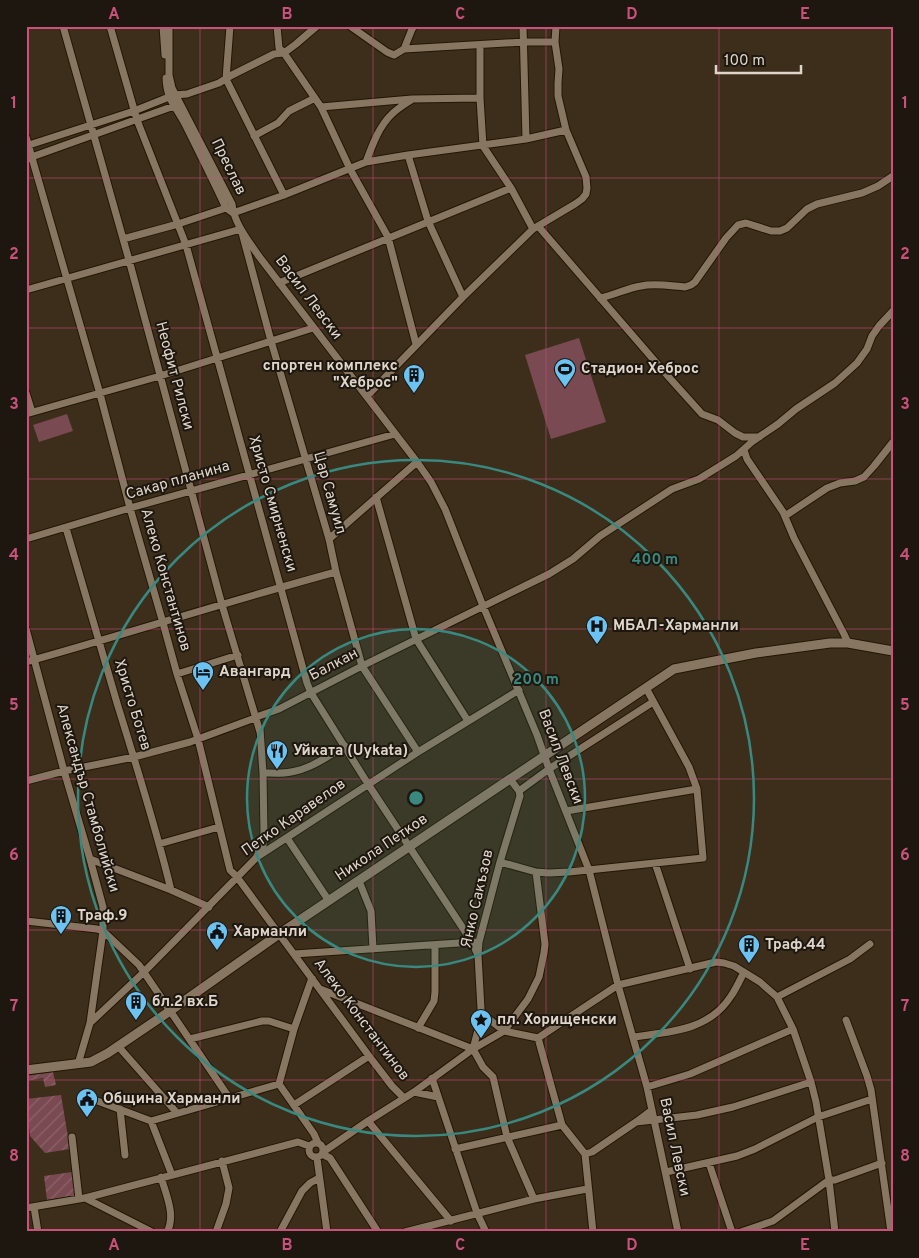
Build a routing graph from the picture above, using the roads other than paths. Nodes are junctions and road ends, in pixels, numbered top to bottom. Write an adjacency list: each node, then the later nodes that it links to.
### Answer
1 (63, 26): 25 (street, Неофит Рилски)
2 (110, 26): 23 (street, Христо Смирненски)
3 (163, 26): 21 (street, Преслав)
4 (169, 26): 21 (street, Преслав)
5 (230, 26): 17 (street)
6 (277, 26): 16 (street)
7 (317, 26): 16 (street)
8 (350, 26): 15 (street)
9 (523, 26): 12 (street)
10 (556, 26): 13 (street)
11 (413, 27): 15 (street)
12 (524, 42): 13 (street); 14 (street); 30 (street)
13 (555, 42): 26 (street)
14 (480, 46): 15 (street); 19 (street)
15 (404, 49)
16 (284, 53): 17 (street); 18 (street)
17 (226, 79): 21 (street); 28 (street)
18 (315, 98): 22 (street); 28 (street)
19 (480, 98): 20 (street); 32 (street)
20 (412, 99): 22 (street); 35 (street)
21 (174, 100): 23 (street); 24 (street); 40 (street, Преслав)
22 (321, 107): 36 (street)
23 (134, 111): 24 (street, Христо Смирненски); 25 (street)
24 (137, 120): 27 (street); 42 (street, Христо Смирненски)
25 (90, 125): 27 (street, Неофит Рилски); 31 (street)
26 (566, 130): 30 (street); 43 (street)
27 (94, 135): 34 (street); 46 (street, Неофит Рилски)
28 (254, 136): 39 (street)
29 (26, 138): 31 (street, Алеко Константинов)
30 (526, 139): 32 (street)
31 (27, 146): 34 (street, Алеко Константинов)
32 (483, 146): 33 (street); 38 (street)
33 (408, 155): 35 (street); 41 (street)
34 (29, 158): 49 (street, Алеко Константинов)
35 (366, 162): 36 (street)
36 (350, 169): 39 (street); 45 (street)
37 (893, 176): 53 (street)
38 (511, 188): 41 (street); 43 (street)
39 (284, 195): 40 (street)
40 (230, 211): 42 (street); 44 (street, Васил Левски)
41 (428, 221): 45 (street); 52 (street)
42 (178, 224): 46 (street); 47 (street, Христо Смирненски)
43 (536, 227): 52 (street); 53 (street)
44 (241, 229): 47 (street); 50 (street, Васил Левски); 56 (street, Цар Самуил)
45 (388, 238): 50 (street); 57 (street)
46 (123, 239): 48 (street, Неофит Рилски)
47 (186, 245): 48 (street); 58 (street, Христо Смирненски)
48 (129, 260): 49 (street); 59 (street, Неофит Рилски)
49 (66, 278): 51 (street); 61 (street, Алеко Константинов)
50 (279, 282): 55 (street, Васил Левски)
51 (26, 290)
52 (463, 297): 57 (street)
53 (600, 298): 65 (street)
54 (893, 311): 65 (street, Балкан)
55 (313, 328): 56 (street); 62 (street, Васил Левски)
56 (271, 341): 58 (street); 68 (street, Цар Самуил)
57 (416, 344): 62 (street)
58 (218, 357): 59 (street); 70 (street, Христо Смирненски)
59 (160, 376): 61 (street); 71 (street, Неофит Рилски)
60 (26, 393): 63 (street)
61 (100, 394): 63 (street); 73 (street, Алеко Константинов)
62 (366, 396): 64 (street, Васил Левски)
63 (29, 413)
64 (395, 434): 68 (street, Сакар планина); 69 (street, Васил Левски)
65 (759, 437): 67 (street, Балкан)
66 (893, 442): 74 (street)
67 (744, 450): 74 (street); 81 (street, Балкан)
68 (305, 459): 70 (street, Сакар планина); 77 (street, Цар Самуил)
69 (417, 462): 72 (street); 81 (street, Васил Левски)
70 (250, 475): 71 (street, Сакар планина); 79 (street, Христо Смирненски)
71 (191, 492): 73 (street, Сакар планина); 80 (street, Неофит Рилски)
72 (376, 497): 77 (street); 84 (street)
73 (130, 508): 75 (street, Сакар планина); 82 (street, Алеко Константинов)
74 (784, 516): 86 (street)
75 (66, 528): 76 (street, Сакар планина); 85 (street, Христо Ботев)
76 (26, 539)
77 (329, 539): 78 (street, Цар Самуил)
78 (336, 572): 79 (street); 91 (street, Цар Самуил)
79 (281, 587): 80 (street); 95 (street, Христо Смирненски)
80 (222, 605): 82 (street); 88 (street, Неофит Рилски)
81 (483, 606): 84 (street, Балкан); 94 (street, Васил Левски)
82 (164, 623): 85 (street); 92 (street, Алеко Константинов)
83 (26, 629): 89 (street, Александър Стамболийски)
84 (416, 639): 91 (street, Балкан); 98 (street)
85 (99, 642): 89 (street); 103 (street, Христо Ботев)
86 (848, 643): 87 (street, Никола Петков); 93 (street, Никола Петков)
87 (893, 652)
88 (238, 655): 92 (street); 97 (street, Неофит Рилски)
89 (35, 660): 90 (street); 105 (street, Александър Стамболийски)
90 (26, 662)
91 (362, 666): 95 (street, Балкан); 101 (street, Цар Самуил)
92 (177, 674): 99 (street, Алеко Константинов)
93 (646, 688): 96 (street); 102 (street, Никола Петков)
94 (518, 690): 98 (street, Петко Каравелов); 102 (street, Васил Левски)
95 (311, 693): 97 (street, Балкан); 100 (street, Христо Смирненски)
96 (653, 702): 104 (street); 110 (street)
97 (257, 717): 99 (street, Балкан); 106 (street, Неофит Рилски)
98 (468, 722): 101 (street, Петко Каравелов)
99 (198, 739): 103 (street, Балкан); 113 (street, Алеко Константинов)
100 (345, 746): 106 (street); 109 (street, Христо Смирненски)
101 (418, 752): 109 (street, Петко Каравелов)
102 (544, 756): 104 (street, Васил Левски); 107 (street, Никола Петков)
103 (134, 757): 105 (street, Балкан); 115 (street, Христо Ботев)
104 (549, 769): 111 (street); 112 (street, Васил Левски)
105 (64, 771): 108 (street, Балкан); 118 (street, Александър Стамболийски)
106 (263, 773): 117 (street, Неофит Рилски)
107 (510, 778): 111 (street); 116 (street, Никола Петков)
108 (26, 781)
109 (368, 784): 114 (street, Петко Каравелов); 116 (street, Христо Смирненски)
110 (697, 789): 112 (street); 120 (street)
111 (519, 791): 119 (street, Янко Сакъзов)
112 (566, 811): 121 (street, Васил Левски)
113 (219, 827): 115 (street); 123 (street, Алеко Константинов)
114 (287, 838): 117 (street, Петко Каравелов); 126 (street)
115 (158, 844): 125 (street, Христо Ботев)
116 (409, 847): 124 (street, Никола Петков); 131 (street, Христо Смирненски)
117 (257, 857): 123 (street, Петко Каравелов)
118 (90, 859): 125 (street); 129 (street, Александър Стамболийски)
119 (500, 862): 122 (street); 131 (street, Янко Сакъзов)
120 (655, 863): 121 (street); 137 (street)
121 (589, 870): 122 (street); 141 (street, Васил Левски)
122 (536, 872): 151 (street)
123 (237, 877): 127 (street, Петко Каравелов); 130 (street, Алеко Константинов)
124 (358, 881): 126 (street, Никола Петков); 134 (street)
125 (171, 890): 127 (street)
126 (329, 901): 130 (street, Никола Петков)
127 (209, 907): 138 (street, Петко Каравелов)
128 (26, 920): 129 (street)
129 (103, 931): 138 (street); 147 (street, Александър Стамболийски)
130 (279, 934): 135 (street, Алеко Константинов); 144 (street, Никола Петков)
131 (475, 942): 133 (street); 136 (street, Христо Смирненски)
132 (870, 944): 143 (street)
133 (435, 945): 134 (street); 148 (street)
134 (373, 950): 135 (street)
135 (294, 954): 140 (street, Алеко Константинов)
136 (478, 955): 145 (street, Янко Сакъзов)
137 (690, 969): 139 (street); 141 (street)
138 (144, 972): 144 (street); 147 (street, Петко Каравелов)
139 (744, 972): 143 (street); 152 (street)
140 (312, 978): 142 (street, Алеко Константинов); 149 (street)
141 (618, 985): 152 (street, Васил Левски); 153 (street)
142 (320, 989): 148 (street); 157 (street, Алеко Константинов)
143 (777, 997): 150 (street)
144 (170, 1011): 154 (street); 155 (street, Никола Петков)
145 (481, 1013): 151 (street); 156 (street, Янко Сакъзов)
146 (846, 1020): 169 (street)
147 (90, 1023): 158 (street, Александър Стамболийски)
148 (418, 1028): 156 (street)
149 (294, 1029): 154 (street); 162 (street)
150 (793, 1029): 161 (street); 163 (street)
151 (504, 1031): 153 (street); 156 (street)
152 (633, 1037): 163 (street, Васил Левски)
153 (538, 1038): 179 (street)
154 (190, 1039): 168 (street)
155 (118, 1046): 158 (street, Никола Петков); 173 (street)
156 (473, 1050): 160 (street); 181 (street)
157 (369, 1056): 166 (street, Алеко Константинов); 170 (street)
158 (78, 1064): 159 (street, Никола Петков)
159 (26, 1070)
160 (432, 1078): 164 (street); 165 (street)
161 (811, 1082): 174 (street); 175 (street)
162 (279, 1084): 168 (street); 170 (street)
163 (647, 1087): 172 (street, Васил Левски)
164 (414, 1092): 165 (street); 166 (street)
165 (438, 1097): 184 (street)
166 (404, 1098): 177 (street)
167 (92, 1099): 171 (street)
168 (230, 1099): 173 (street)
169 (872, 1099): 174 (street); 190 (street)
170 (294, 1105): 182 (street)
171 (120, 1109): 176 (street); 187 (street)
172 (652, 1110): 175 (street, Васил Левски); 178 (street)
173 (177, 1113): 176 (street)
174 (818, 1118): 189 (street); 195 (street)
175 (654, 1120): 178 (street); 191 (street, Васил Левски)
176 (151, 1121): 192 (street)
177 (368, 1121): 185 (street); 202 (street)
178 (636, 1122): 186 (street)
179 (562, 1125): 181 (street); 186 (street)
180 (72, 1137): 197 (street)
181 (507, 1137): 184 (street); 198 (street)
182 (318, 1143): 183 (street); 185 (street)
183 (309, 1146): 185 (street); 188 (street)
184 (455, 1149): 201 (street)
185 (321, 1154): 194 (street); 209 (street)
186 (585, 1154): 196 (street)
187 (126, 1156)
188 (222, 1161): 192 (street); 206 (street)
189 (709, 1163): 191 (street); 214 (street)
190 (882, 1164): 195 (street); 217 (street)
191 (666, 1172): 213 (street, Васил Левски)
192 (172, 1174): 193 (street)
193 (161, 1178): 197 (street); 205 (street)
194 (319, 1178): 207 (street); 208 (street)
195 (829, 1180): 215 (street); 216 (street)
196 (587, 1189): 198 (street); 212 (street)
197 (82, 1199): 199 (street); 204 (street)
198 (534, 1200): 201 (street)
199 (34, 1207): 200 (street); 203 (street)
200 (26, 1208)
201 (477, 1213): 202 (street); 211 (street)
202 (451, 1220): 210 (street)
203 (38, 1232)
204 (152, 1232)
205 (167, 1232)
206 (216, 1232)
207 (280, 1232)
208 (326, 1232)
209 (378, 1232)
210 (404, 1232)
211 (486, 1232)
212 (593, 1232)
213 (678, 1232)
214 (732, 1232)
215 (741, 1232)
216 (834, 1232)
217 (891, 1232)

